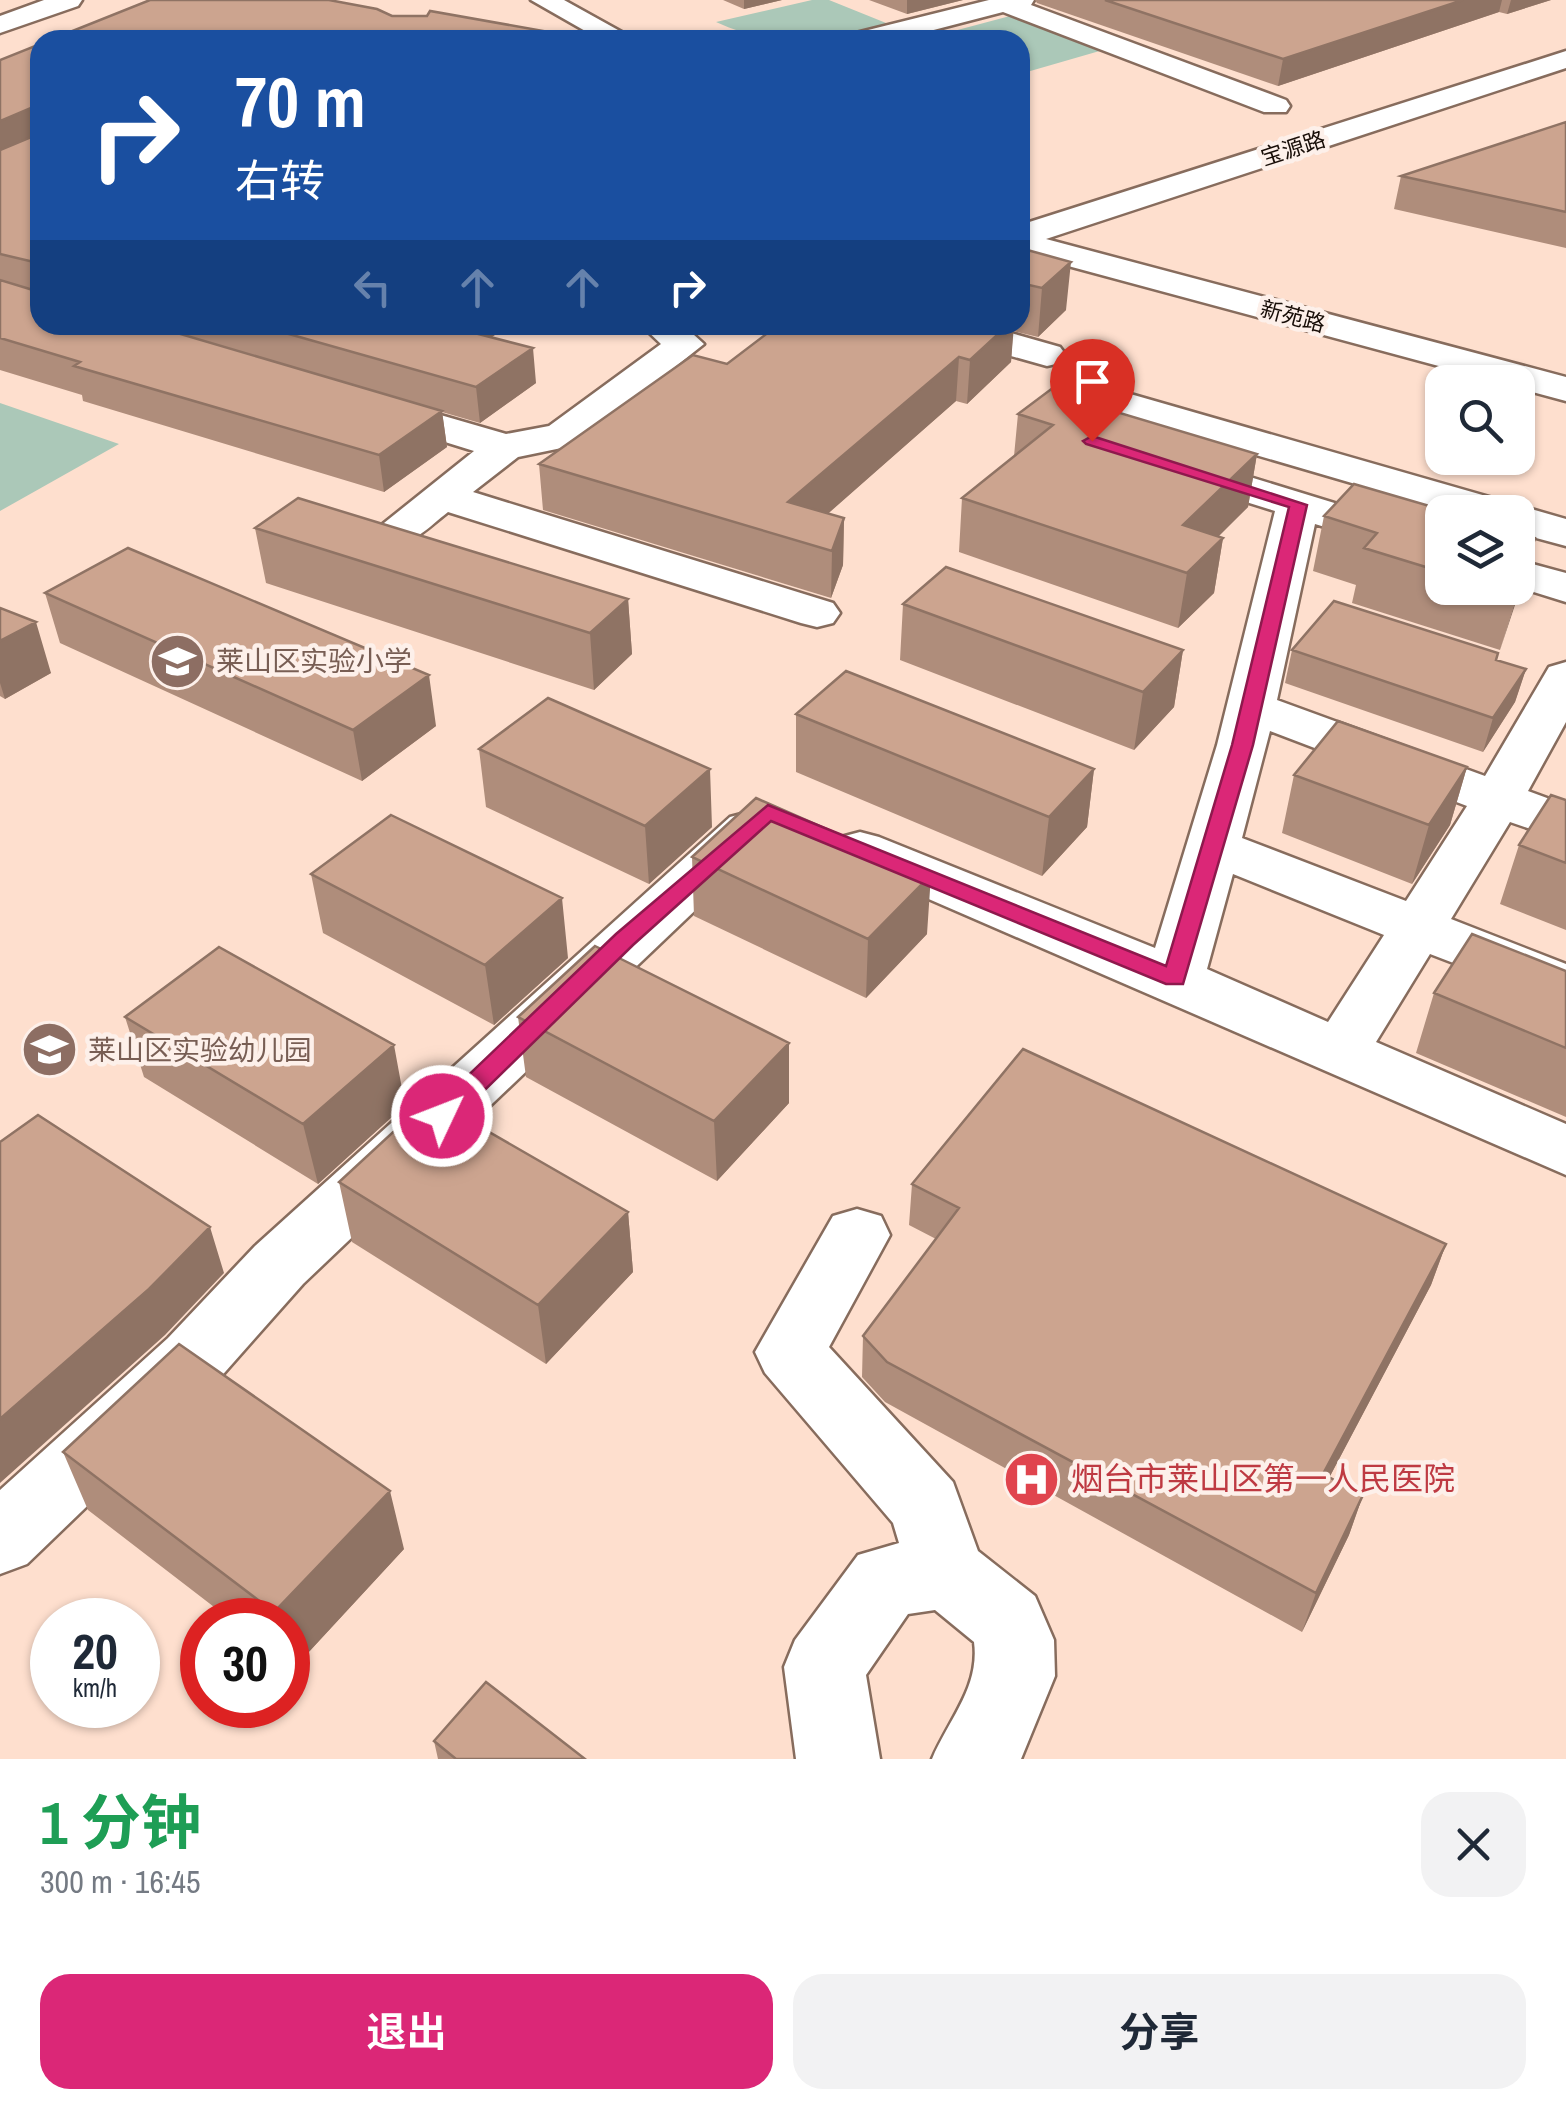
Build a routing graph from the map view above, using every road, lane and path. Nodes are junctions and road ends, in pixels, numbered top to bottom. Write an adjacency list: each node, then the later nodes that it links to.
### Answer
1 (30, 0): 5 (street)
2 (69, 0): 6 (street)
3 (544, 0): 7 (street)
4 (1013, 2): 8 (street); 10 (street)
5 (0, 11)
6 (0, 25)
7 (602, 30)
8 (902, 30)
9 (1566, 59): 11 (street, 宝源路)
10 (1276, 106)
11 (1030, 236)
12 (1030, 242): 16 (street, 新苑路)
13 (673, 335): 19 (street)
14 (977, 335): 15 (street)
15 (1047, 355)
16 (1566, 389)
17 (340, 398): 19 (street)
18 (1106, 400): 21 (street)
19 (505, 447): 22 (street)
20 (1148, 458): 23 (street)
21 (1437, 495)
22 (441, 496): 26 (street); 30 (street)
23 (1298, 505): 27 (street); 32 (street)
24 (1535, 524): 25 (street)
25 (1566, 533)
26 (391, 535)
27 (1425, 545)
28 (1535, 578): 29 (street)
29 (1566, 588)
30 (817, 613)
31 (1553, 683): 33 (street)
32 (1251, 707): 33 (street); 35 (street)
33 (1498, 798): 34 (street); 36 (street)
34 (1566, 824)
35 (1214, 846): 36 (street); 37 (street)
36 (1417, 926): 38 (street); 39 (street)
37 (1175, 978): 39 (street); 42 (street)
38 (1566, 986)
39 (1340, 1051): 40 (street)
40 (1566, 1151)
41 (857, 1234): 43 (street)
42 (0, 1539)
43 (946, 1572): 44 (street); 45 (street)
44 (838, 1759)
45 (974, 1759)

